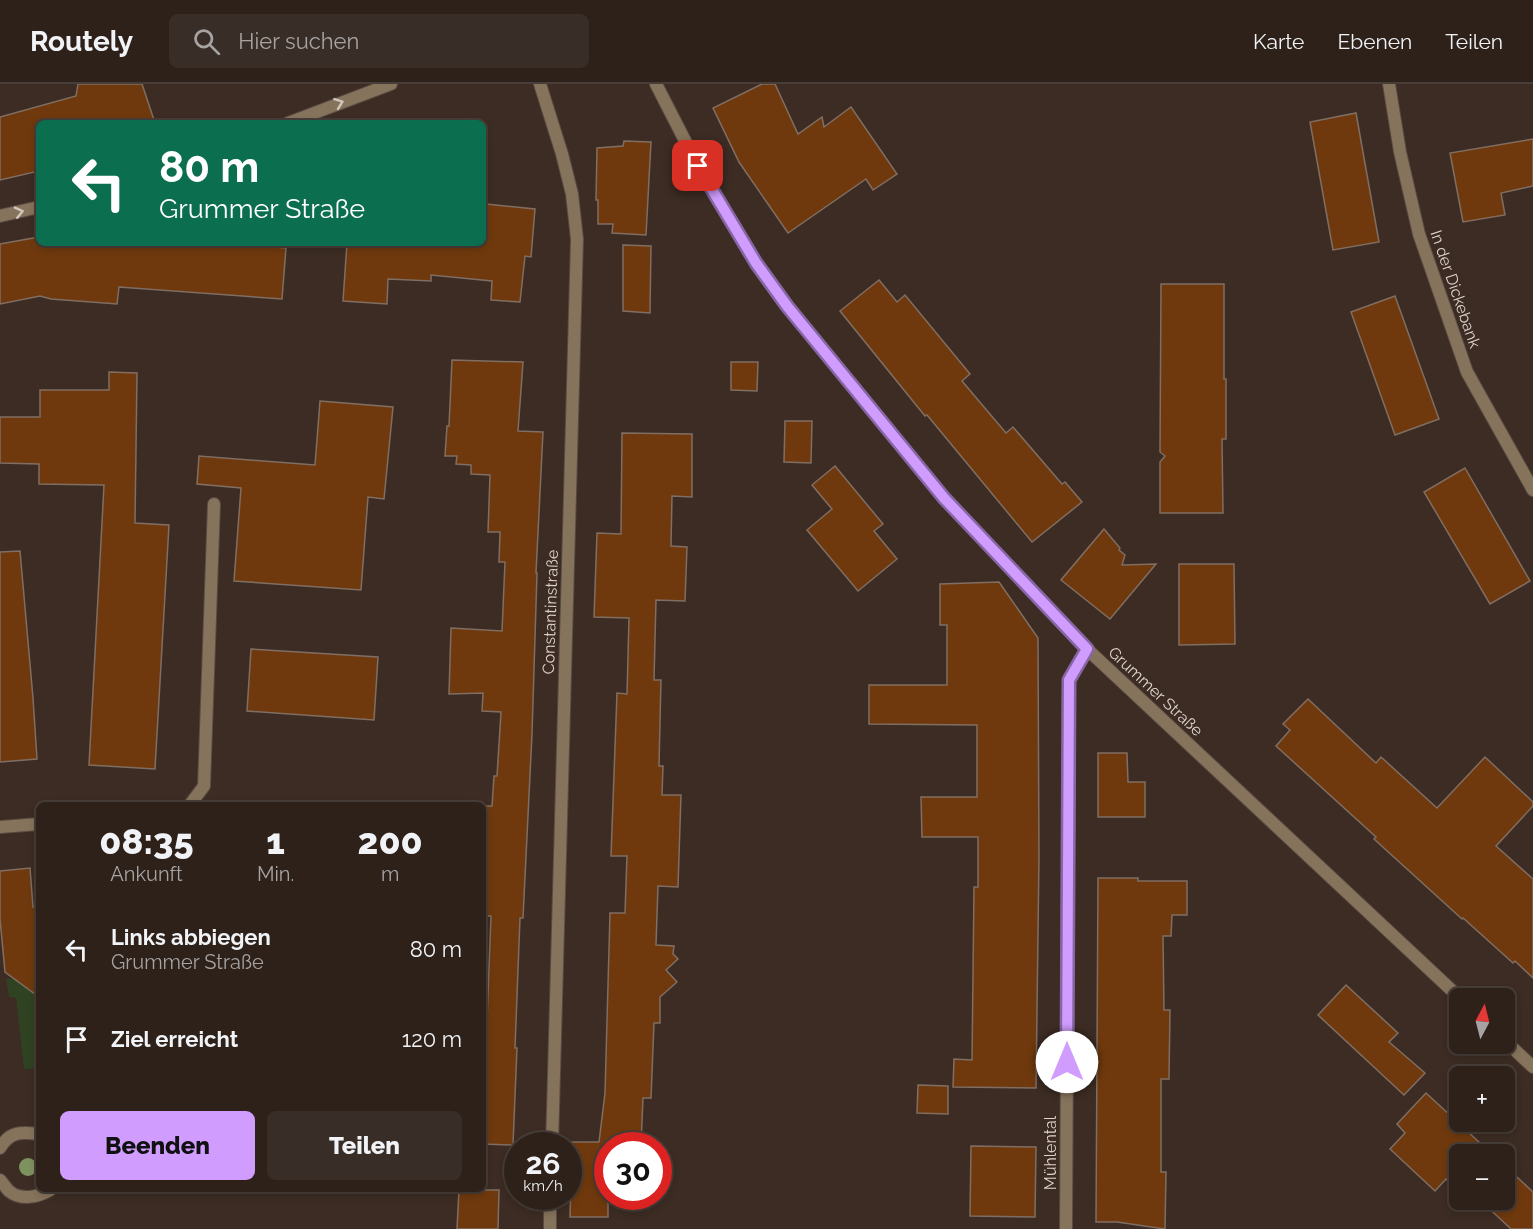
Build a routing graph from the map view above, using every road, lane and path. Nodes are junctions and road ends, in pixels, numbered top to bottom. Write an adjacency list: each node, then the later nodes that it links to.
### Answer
1 (391, 84): 5 (street, one-way to 1)
2 (540, 84): 18 (street, Constantinstraße)
3 (656, 84): 10 (street, Grummer Straße)
4 (1389, 84): 8 (street, In der Dickebank)
5 (296, 120)
6 (36, 208): 7 (street, one-way to 6)
7 (0, 216)
8 (1533, 490)
9 (214, 504): 11 (street)
10 (1087, 649): 14 (street, Grummer Straße); 24 (street, Mühlental)
11 (192, 802)
12 (36, 824): 13 (street)
13 (0, 827)
14 (1449, 988)
15 (1515, 1050): 16 (street)
16 (1533, 1066)
17 (36, 1132): 19 (street)
18 (552, 1132)
19 (0, 1148)
20 (0, 1180): 21 (street)
21 (46, 1192)
22 (550, 1210): 23 (street)
23 (550, 1229)
24 (1066, 1229)

